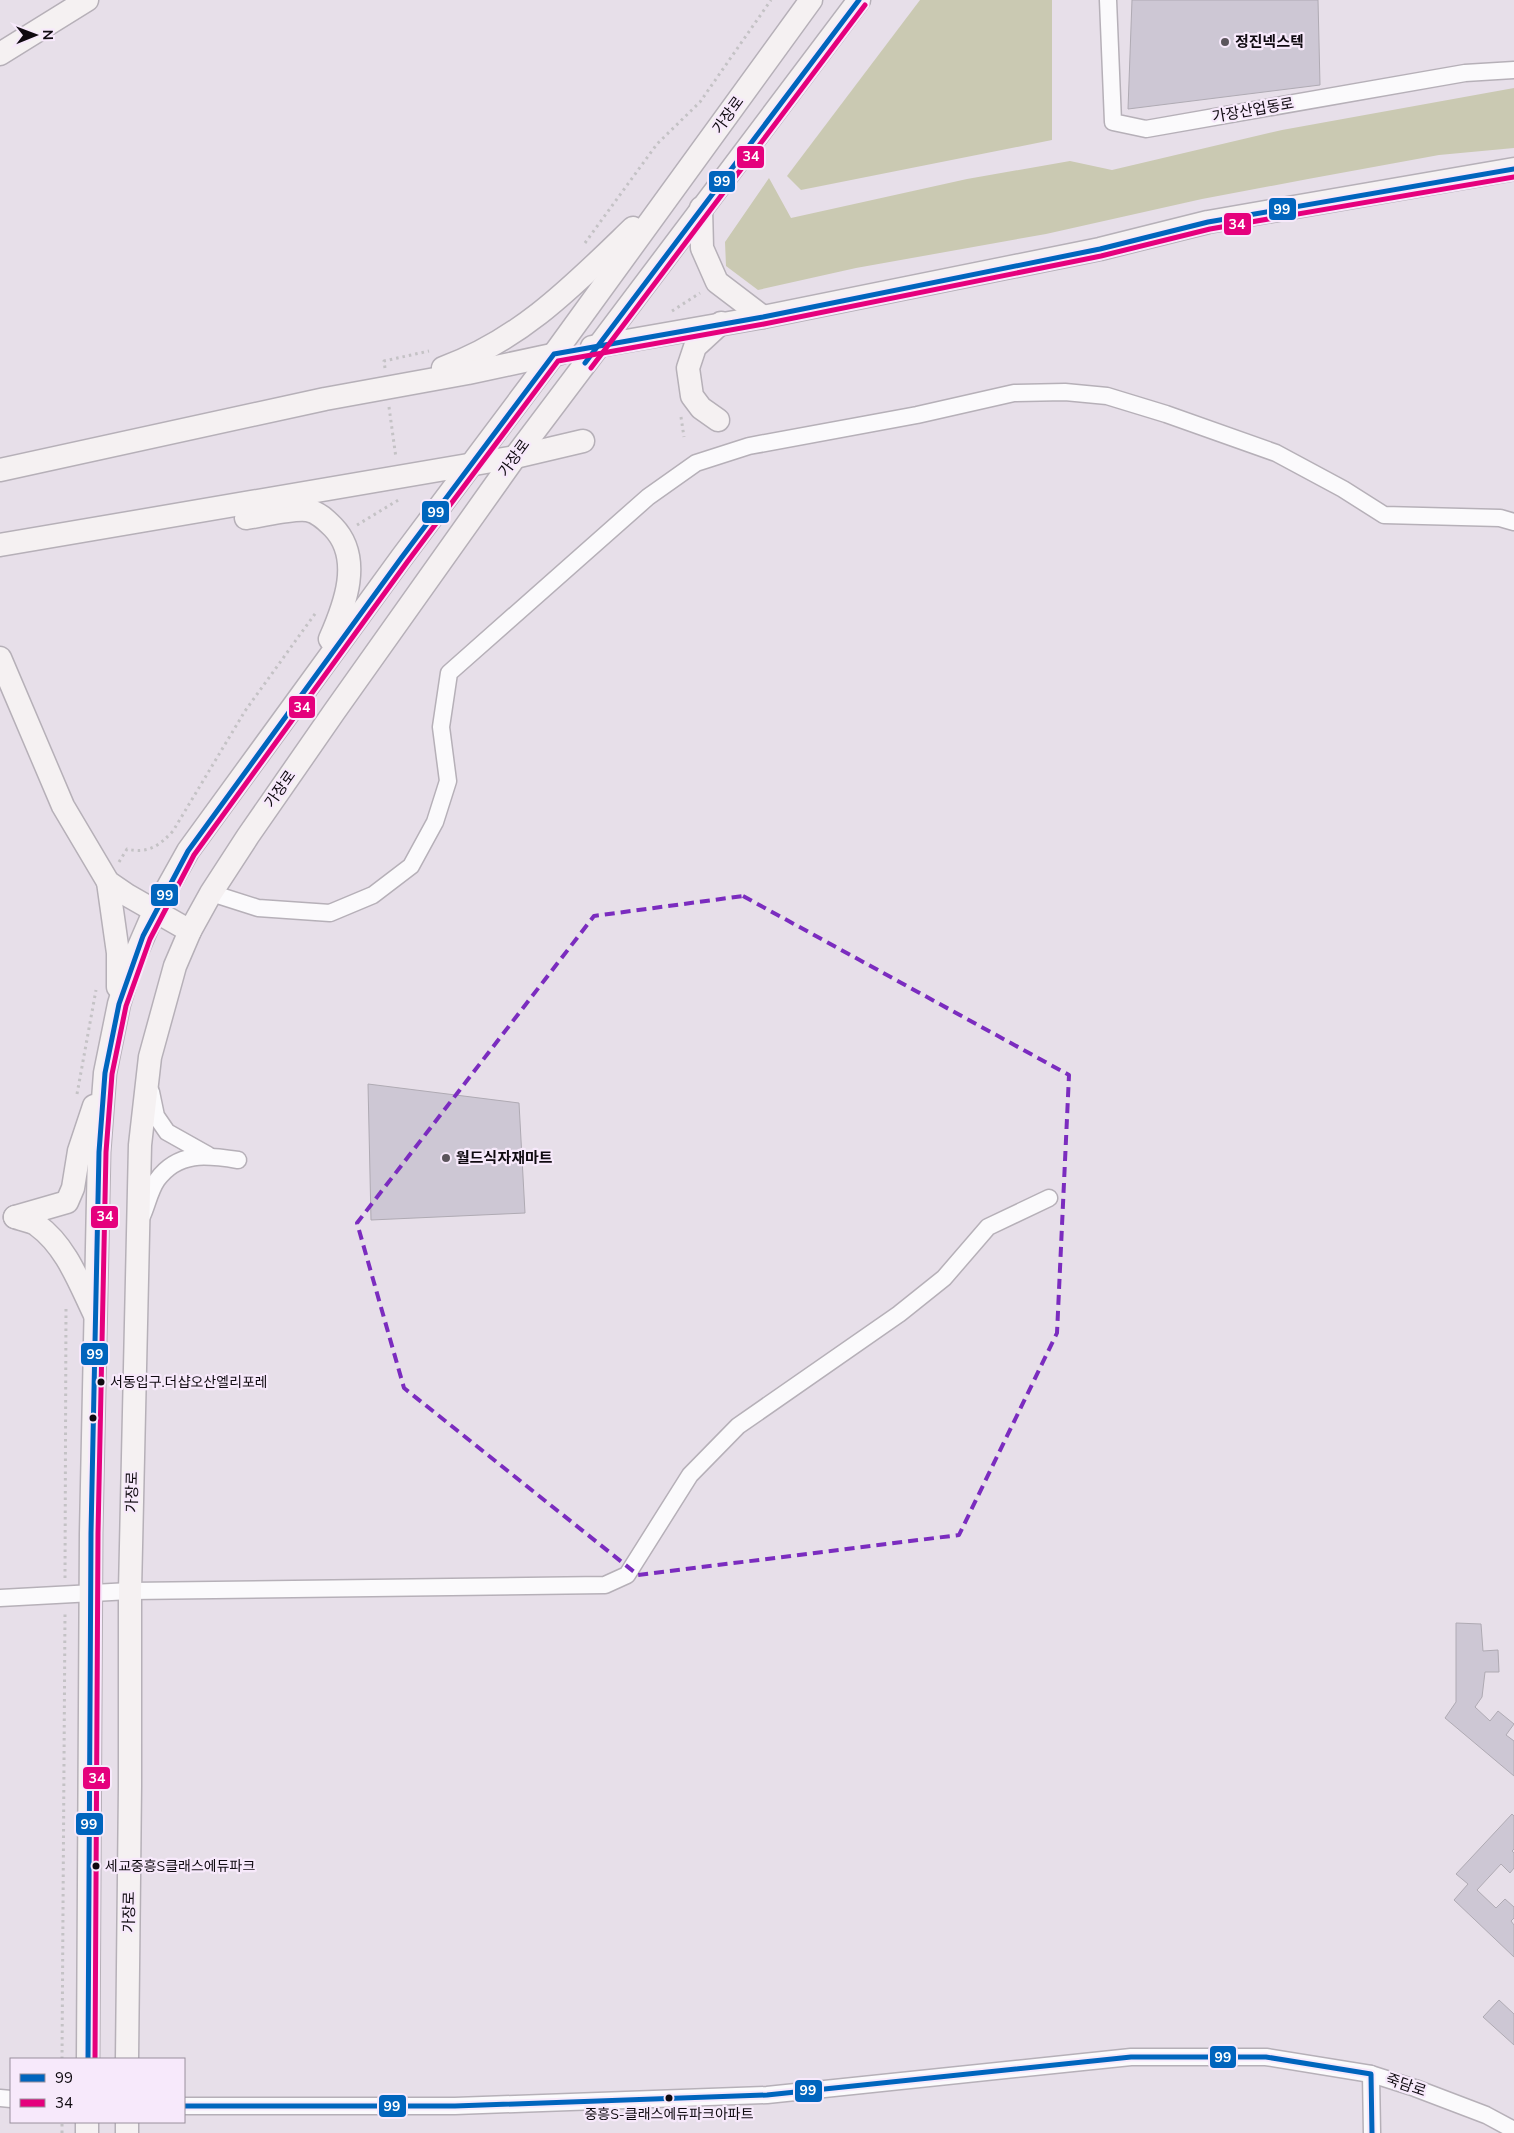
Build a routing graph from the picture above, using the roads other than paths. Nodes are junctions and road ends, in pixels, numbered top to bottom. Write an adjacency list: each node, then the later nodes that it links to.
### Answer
1 (87, 0): 5 (main road)
2 (811, 0): 8 (main road, 가장로)
3 (859, 0): 9 (main road, 가장로)
4 (1108, 0): 6 (street, 가장산업동로)
5 (0, 54)
6 (1514, 70)
7 (1514, 169): 10 (main road)
8 (674, 190): 13 (main road, 가장로); 14 (main road)
9 (701, 208): 10 (main road); 12 (main road, 가장로)
10 (763, 317): 11 (main road)
11 (721, 323): 12 (main road); 16 (main road)
12 (598, 345): 13 (main road); 15 (main road, 가장로)
13 (548, 363): 14 (main road); 15 (main road); 18 (main road, 가장로)
14 (387, 386): 19 (main road)
15 (548, 412): 17 (main road, 가장로); 17 (main road)
16 (718, 420)
17 (514, 457): 18 (main road); 25 (main road, 가장로)
18 (472, 464): 21 (main road); 23 (main road, 가장로)
19 (0, 470)
20 (1514, 522): 25 (street)
21 (3, 545): 23 (main road)
22 (0, 658): 24 (main road)
23 (288, 712): 26 (main road, 가장로)
24 (108, 882): 26 (main road); 28 (main road)
25 (211, 893): 27 (main road, 가장로)
26 (154, 912): 27 (main road); 28 (main road, 가장로)
27 (190, 931): 29 (main road, 가장로)
28 (119, 1004): 30 (main road, 가장로)
29 (150, 1057): 31 (street); 35 (main road, 가장로)
30 (105, 1073): 34 (main road); 36 (main road, 가장로)
31 (208, 1155): 32 (street); 35 (street)
32 (238, 1160)
33 (1050, 1198): 37 (street)
34 (8, 1217): 36 (main road)
35 (138, 1225): 37 (main road, 가장로)
36 (96, 1316): 38 (main road, 가장로)
37 (130, 1591): 38 (street); 41 (main road, 가장로)
38 (91, 1594): 39 (street); 40 (main road, 가장로)
39 (0, 1598)
40 (88, 2058)
41 (127, 2058)
42 (1371, 2074): 43 (street, 죽담로); 44 (street, 죽담로); 45 (street)
43 (185, 2106)
44 (1514, 2130)
45 (1372, 2133)

